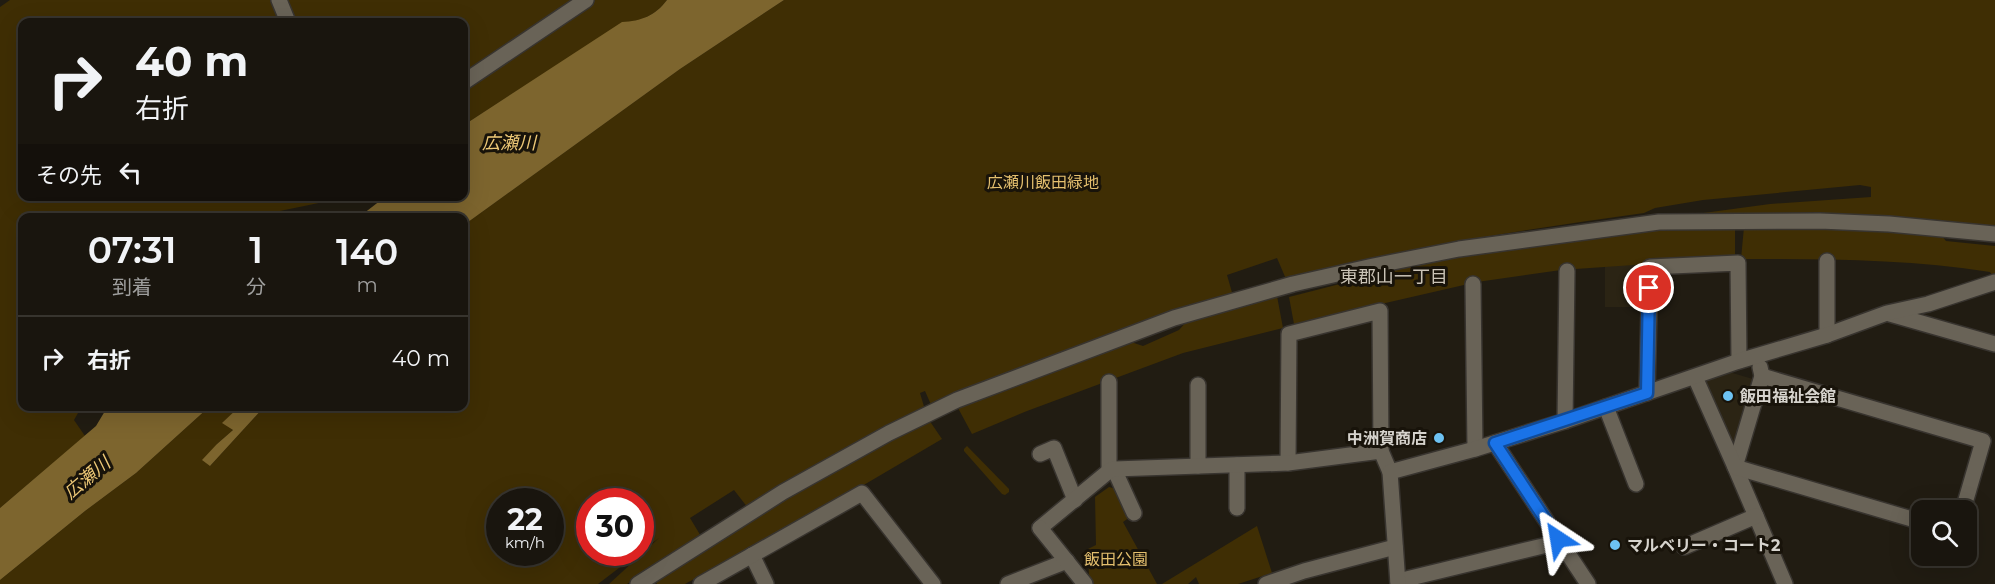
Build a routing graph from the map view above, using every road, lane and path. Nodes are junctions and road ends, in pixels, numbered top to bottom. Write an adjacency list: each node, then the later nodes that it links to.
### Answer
1 (279, 0): 3 (street)
2 (585, 0): 4 (street)
3 (286, 18)
4 (468, 79)
5 (1995, 234): 45 (street)
6 (1827, 261): 11 (street)
7 (1566, 271): 21 (street)
8 (1995, 282): 10 (street)
9 (1473, 284): 23 (street)
10 (1887, 314): 11 (street); 12 (street)
11 (1827, 335): 13 (street)
12 (1995, 344)
13 (1758, 355): 14 (street); 15 (street)
14 (1739, 361): 16 (street); 19 (street)
15 (1762, 376): 29 (street); 34 (street)
16 (1695, 377): 19 (street); 29 (street)
17 (1109, 382): 30 (street)
18 (1198, 385): 28 (street)
19 (1647, 393): 20 (street)
20 (1606, 407): 21 (street); 32 (street)
21 (1565, 421): 22 (street)
22 (1495, 443): 23 (street); 52 (street)
23 (1475, 449): 31 (street)
24 (1381, 451): 26 (street); 26 (street); 31 (street)
25 (1040, 454): 33 (street)
26 (1288, 463): 27 (street)
27 (1237, 465): 28 (street); 35 (street)
28 (1198, 466): 30 (street)
29 (1735, 467): 37 (street); 38 (street)
30 (1111, 470): 33 (street); 36 (street)
31 (1390, 472): 40 (street)
32 (1636, 484)
33 (1075, 500): 43 (street)
34 (1966, 500)
35 (1237, 508)
36 (1134, 513)
37 (1756, 516): 41 (street); 53 (street)
38 (1911, 519)
39 (1547, 545): 44 (street)
40 (1395, 547): 44 (street); 51 (street)
41 (1684, 547)
42 (752, 555): 46 (street); 47 (street); 48 (street)
43 (1067, 561): 49 (street); 50 (street)
44 (1398, 582)
45 (638, 584)
46 (701, 584)
47 (766, 584)
48 (933, 584)
49 (1008, 584)
50 (1085, 584)
51 (1266, 584)
52 (1588, 584)
53 (1785, 584)

